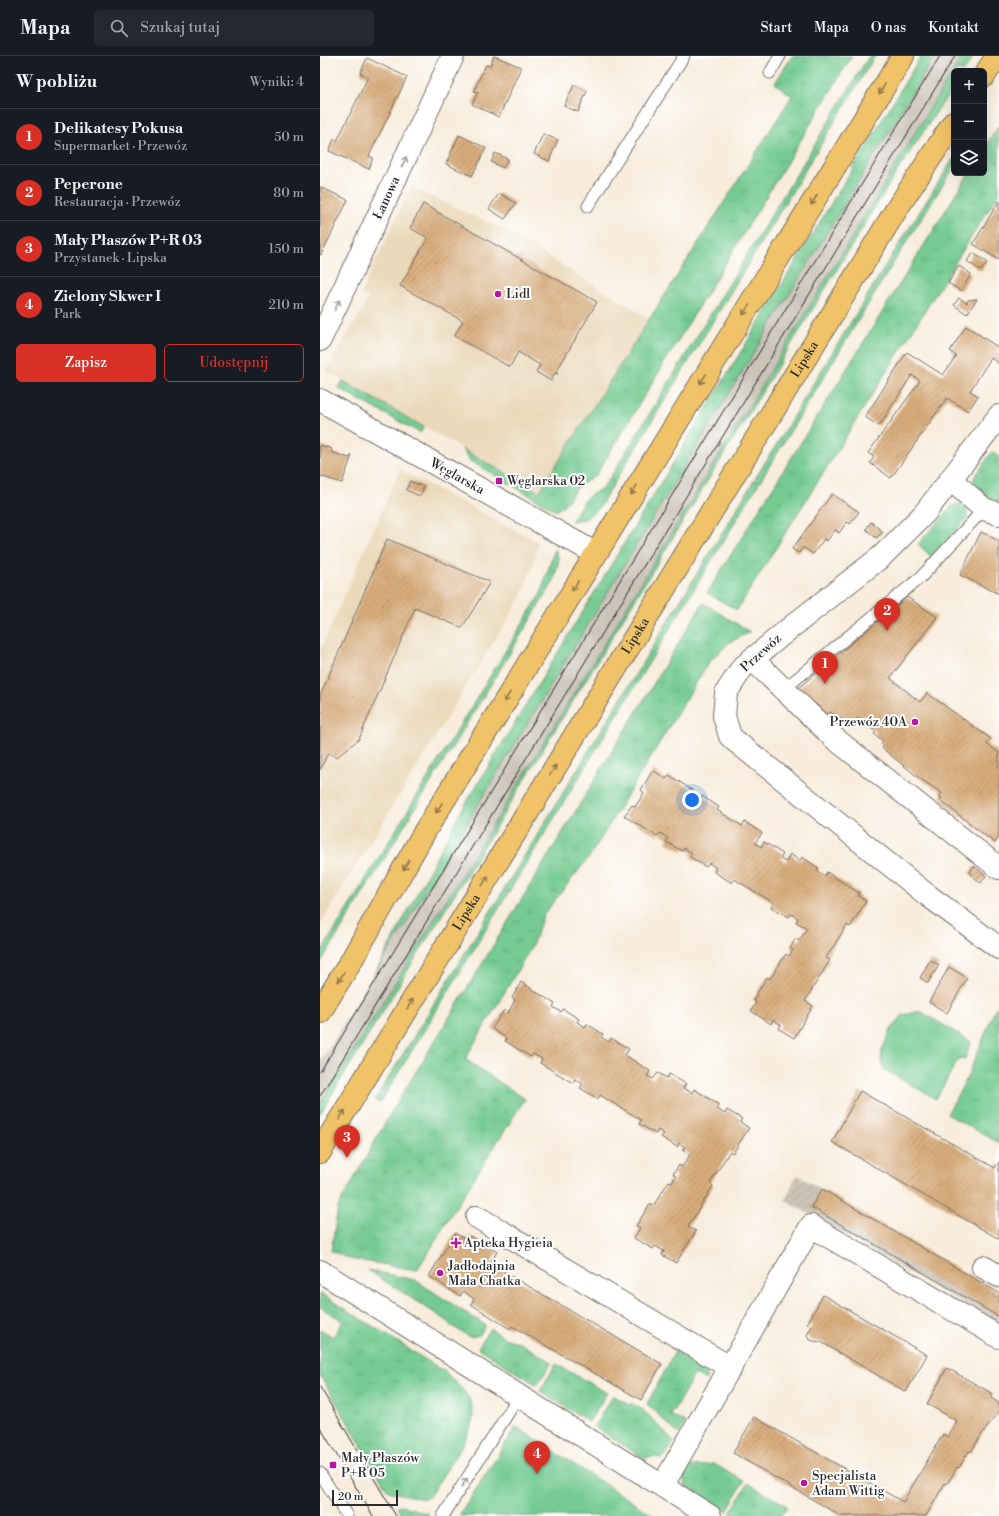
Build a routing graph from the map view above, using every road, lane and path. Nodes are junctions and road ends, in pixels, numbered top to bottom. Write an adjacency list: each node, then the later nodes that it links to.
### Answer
1 (453, 56): 10 (street, Łanowa, one-way to 1)
2 (684, 56): 9 (lane)
3 (780, 56): 7 (lane)
4 (903, 56): 16 (main road, one-way to 16)
5 (997, 56): 6 (main road)
6 (987, 71)
7 (770, 74)
8 (951, 127): 23 (main road, Lipska, one-way to 8)
9 (588, 206)
10 (320, 340)
11 (320, 400): 16 (street, Węglarska)
12 (999, 416): 13 (street, Przewóz)
13 (992, 439): 14 (street, Przewóz)
14 (951, 480): 15 (street); 17 (street, Przewóz)
15 (991, 512): 18 (lane)
16 (595, 553): 22 (main road, one-way to 22)
17 (752, 659): 18 (street); 20 (street, Przewóz)
18 (784, 690): 19 (street)
19 (997, 862)
20 (996, 945): 21 (street)
21 (999, 965)
22 (320, 1012)
23 (320, 1152)
24 (477, 1217): 27 (street)
25 (320, 1271): 28 (street)
26 (999, 1337): 27 (street)
27 (731, 1368): 30 (street)
28 (519, 1396): 30 (street); 32 (lane, one-way to 28)
29 (320, 1472): 31 (lane)
30 (662, 1485): 33 (street)
31 (347, 1516)
32 (443, 1516)
33 (710, 1516)

